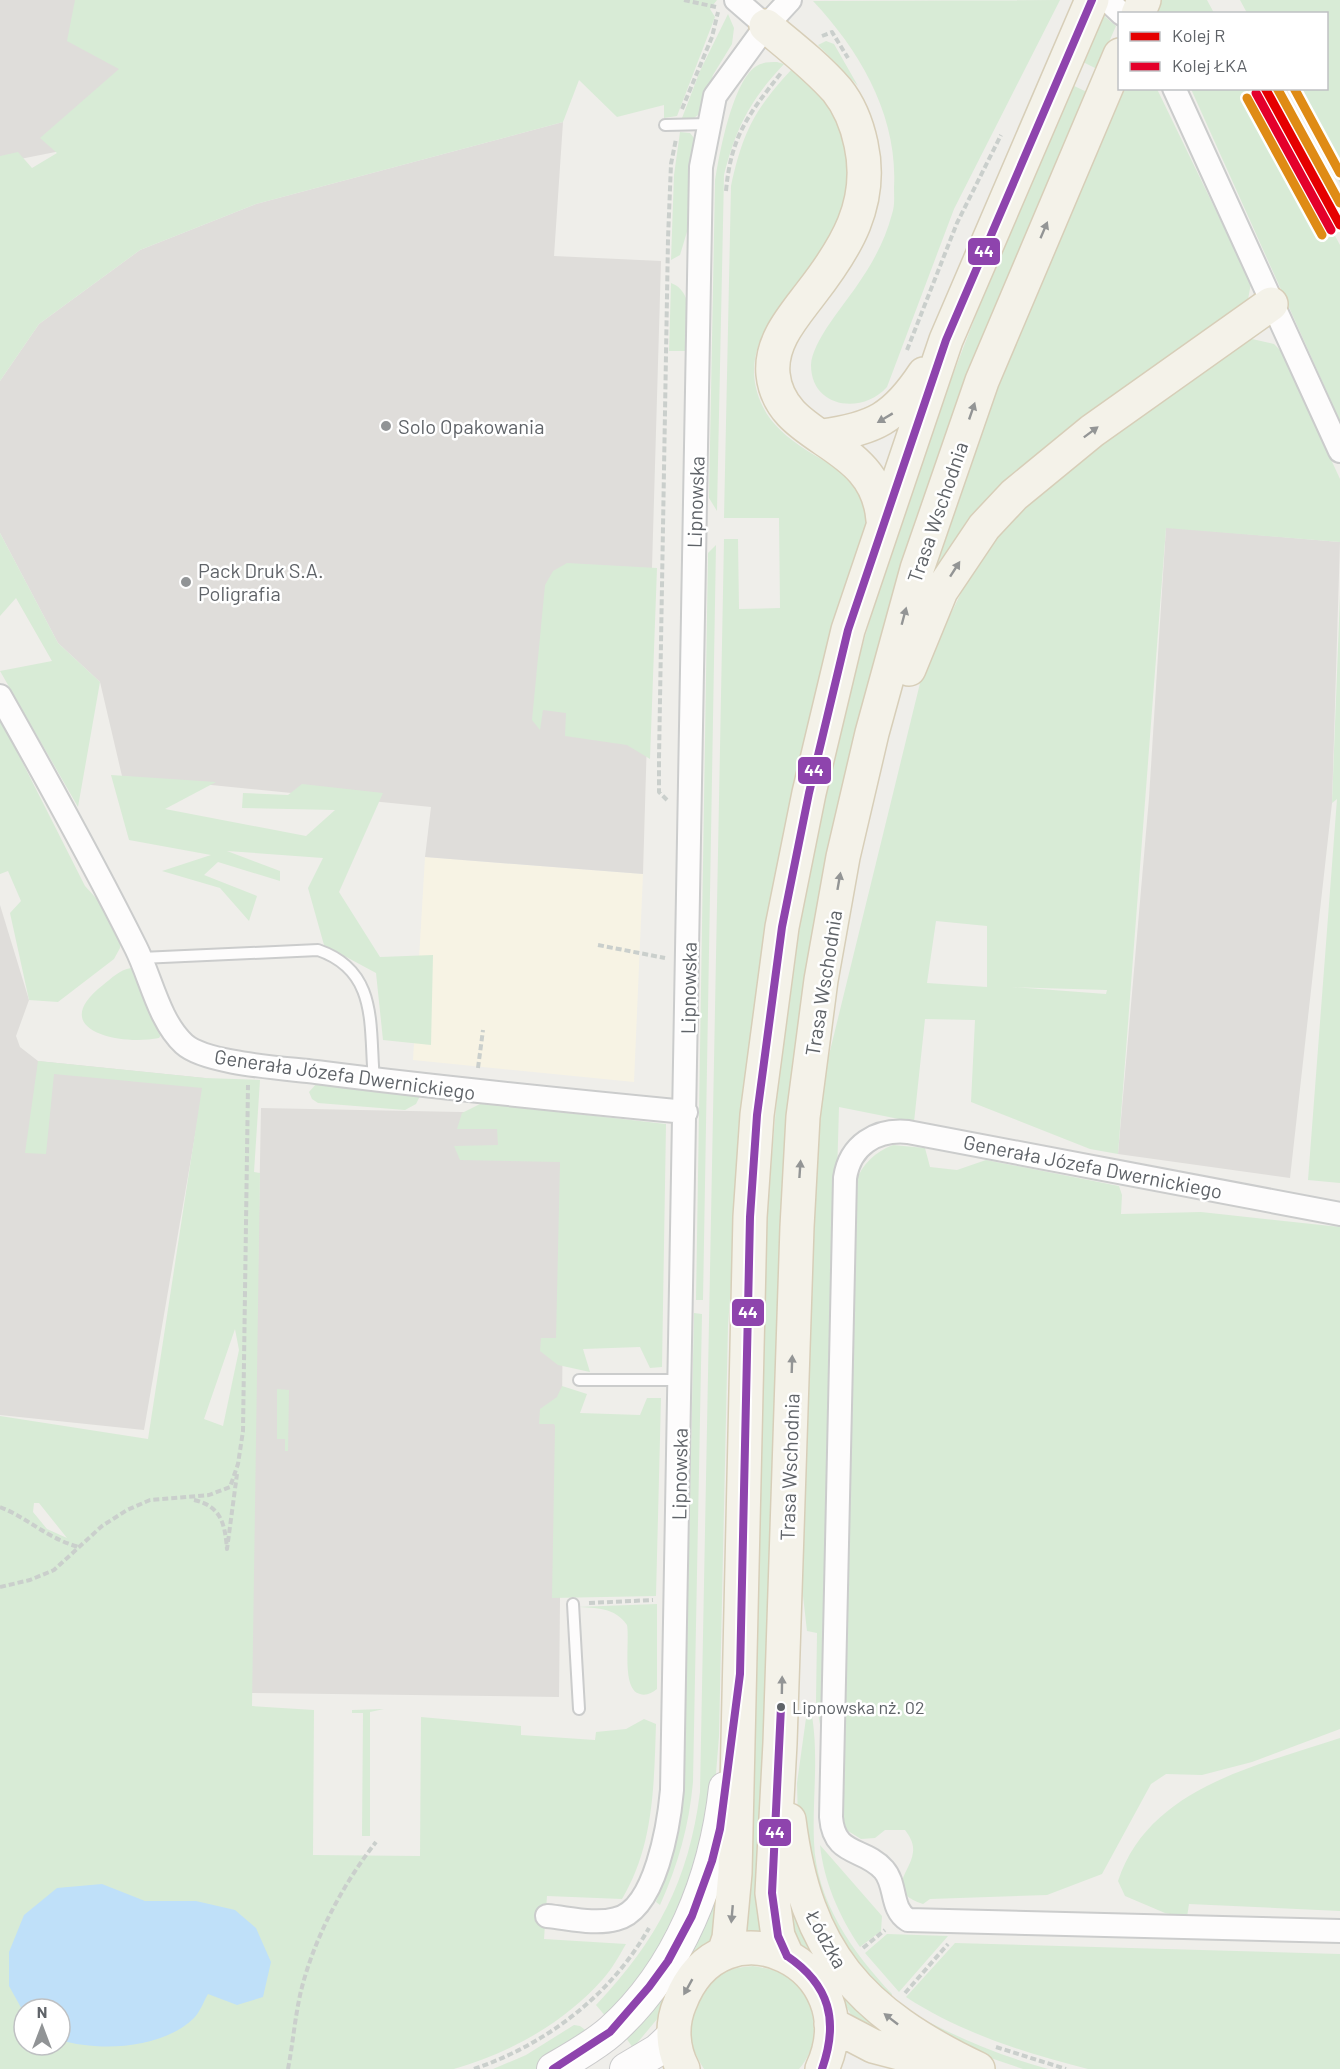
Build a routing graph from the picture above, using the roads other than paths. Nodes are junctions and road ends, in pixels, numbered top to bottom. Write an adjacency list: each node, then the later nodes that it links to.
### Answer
1 (790, 0): 5 (street, Lipnowska)
2 (727, 4): 5 (street)
3 (1095, 5): 4 (street); 11 (main road)
4 (1118, 13)
5 (766, 26): 8 (street, Lipnowska); 12 (main road)
6 (1116, 62): 16 (main road, Trasa Wschodnia, one-way to 6)
7 (1175, 90): 10 (street)
8 (709, 124): 9 (lane); 19 (street, Lipnowska)
9 (665, 125)
10 (1271, 304): 13 (street); 16 (main road, one-way to 10)
11 (946, 340): 12 (main road, one-way to 12); 14 (main road)
12 (822, 436): 14 (main road)
13 (1340, 451)
14 (883, 520): 24 (main road)
15 (0, 696): 17 (street, Generała Józefa Dwernickiego)
16 (872, 733): 26 (main road, Trasa Wschodnia, one-way to 16)
17 (141, 958): 18 (street, Generała Józefa Dwernickiego); 18 (lane)
18 (374, 1080): 19 (street, Generała Józefa Dwernickiego)
19 (686, 1112): 22 (street, Lipnowska)
20 (1340, 1214): 28 (street, Generała Józefa Dwernickiego)
21 (579, 1380): 22 (lane)
22 (681, 1380): 27 (street, Lipnowska)
23 (573, 1604): 25 (lane)
24 (740, 1674): 29 (main road, one-way to 29); 33 (main road)
25 (579, 1709)
26 (780, 1743): 30 (main road, Trasa Wschodnia); 38 (main road, Łódzka, one-way to 26)
27 (547, 1916)
28 (1340, 1931)
29 (724, 1953): 30 (main road); 32 (main road, one-way to 32)
30 (787, 1956): 31 (main road)
31 (831, 2024): 36 (main road); 37 (main road)
32 (674, 2035): 34 (main road); 35 (main road)
33 (553, 2069)
34 (626, 2069)
35 (683, 2069)
36 (822, 2069)
37 (961, 2069)
38 (978, 2069)

